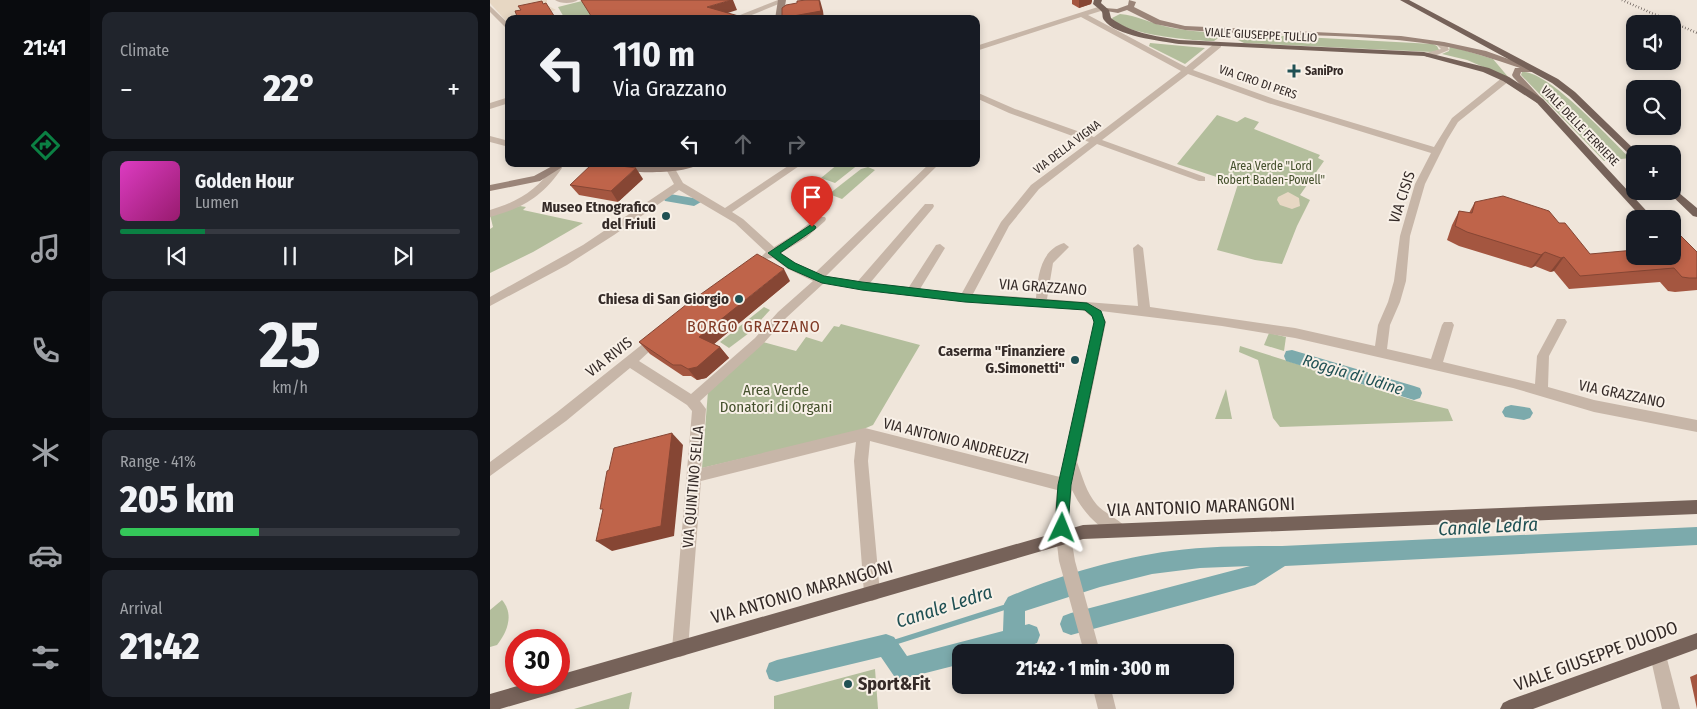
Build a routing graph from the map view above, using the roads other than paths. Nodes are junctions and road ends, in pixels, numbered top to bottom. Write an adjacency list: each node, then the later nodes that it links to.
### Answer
1 (559, 0): 2 (street)
2 (574, 0)
3 (782, 0): 10 (street); 11 (main road)
4 (1098, 0): 8 (main road)
5 (1404, 0): 19 (main road, VIALE DELLE FERRIERE)
6 (1130, 4): 8 (main road); 13 (main road, VIALE GIUSEPPE TULLIO)
7 (490, 8): 12 (street)
8 (1103, 9): 9 (street); 14 (main road, VIALE GIUSEPPE TULLIO)
9 (1081, 14): 15 (street); 18 (street, VIA CIRO DI PERS)
10 (757, 15)
11 (780, 15)
12 (505, 25)
13 (1439, 42): 16 (street); 17 (main road, VIALE GIUSEPPE TULLIO)
14 (1218, 44): 16 (main road, VIALE GIUSEPPE TULLIO); 18 (street, VIA DELLA VIGNA)
15 (980, 48)
16 (1429, 55): 20 (main road, VIALE GIUSEPPE TULLIO)
17 (1496, 56): 19 (main road, VIALE DELLE FERRIERE)
18 (1186, 71): 26 (street, VIA DELLA VIGNA); 29 (street, VIA CIRO DI PERS)
19 (1543, 74): 23 (main road); 28 (main road, VIALE DELLE FERRIERE)
20 (1506, 79): 23 (main road, VIALE DELLE FERRIERE); 29 (street, VIA CISIS)
21 (980, 97): 26 (street)
22 (505, 101): 24 (street)
23 (1540, 101): 43 (main road, VIALE DELLE FERRIERE)
24 (490, 106)
25 (490, 140): 27 (street)
26 (1095, 141): 38 (street); 56 (street, VIA DELLA VIGNA)
27 (505, 143)
28 (1626, 146)
29 (1436, 151): 64 (street, VIA CISIS)
30 (557, 167): 40 (main road)
31 (558, 167): 45 (street)
32 (626, 167): 33 (main road)
33 (661, 167)
34 (667, 167): 39 (street)
35 (688, 167): 39 (street)
36 (793, 167): 44 (street)
37 (931, 167): 53 (street)
38 (1202, 179)
39 (677, 183): 44 (street, VIA GRAZZANO); 57 (street)
40 (490, 188)
41 (1681, 199): 46 (main road)
42 (929, 206): 54 (street)
43 (1641, 210)
44 (726, 212): 51 (street, VIA GRAZZANO)
45 (490, 214)
46 (1697, 214)
47 (821, 219): 51 (street)
48 (1064, 247): 58 (street)
49 (940, 248): 55 (street)
50 (1138, 248): 60 (street)
51 (773, 253): 52 (street); 53 (street, VIA GRAZZANO)
52 (760, 261)
53 (820, 279): 54 (street, VIA GRAZZANO); 68 (street)
54 (862, 286): 55 (street, VIA GRAZZANO)
55 (913, 292): 56 (street, VIA GRAZZANO)
56 (965, 298): 58 (street, VIA GRAZZANO)
57 (490, 302)
58 (1041, 304): 59 (street, VIA GRAZZANO)
59 (1087, 307): 60 (street, VIA GRAZZANO); 71 (street)
60 (1144, 310): 64 (street, VIA GRAZZANO)
61 (1561, 322): 67 (street)
62 (1448, 325): 66 (street)
63 (667, 330): 65 (street, VIA RIVIS)
64 (1380, 354): 66 (street, VIA GRAZZANO)
65 (630, 362): 68 (street); 72 (street, VIA RIVIS)
66 (1435, 366): 67 (street, VIA GRAZZANO)
67 (1541, 392): 69 (street, VIA GRAZZANO)
68 (692, 400): 73 (street, VIA QUINTINO SELLA)
69 (1697, 426)
70 (866, 434): 73 (street, VIA ANTONIO ANDREUZZI); 74 (street, VIA ANTONIO ANDREUZZI); 78 (street)
71 (1070, 460): 74 (street); 76 (street)
72 (490, 470)
73 (694, 476): 81 (street, VIA QUINTINO SELLA)
74 (1065, 485): 77 (street)
75 (1697, 507): 76 (main road, VIA ANTONIO MARANGONI)
76 (1120, 530): 77 (main road, VIA ANTONIO MARANGONI)
77 (1063, 537): 78 (main road, VIA ANTONIO MARANGONI); 80 (street)
78 (872, 593): 81 (main road, VIA ANTONIO MARANGONI)
79 (1697, 641): 82 (main road, VIALE GIUSEPPE DUODO)
80 (1090, 644)
81 (680, 649): 84 (main road, VIA ANTONIO MARANGONI)
82 (1658, 655): 86 (main road, VIALE GIUSEPPE DUODO); 87 (street)
83 (1103, 694): 85 (street)
84 (490, 703)
85 (1107, 709)
86 (1509, 709)
87 (1671, 709)

